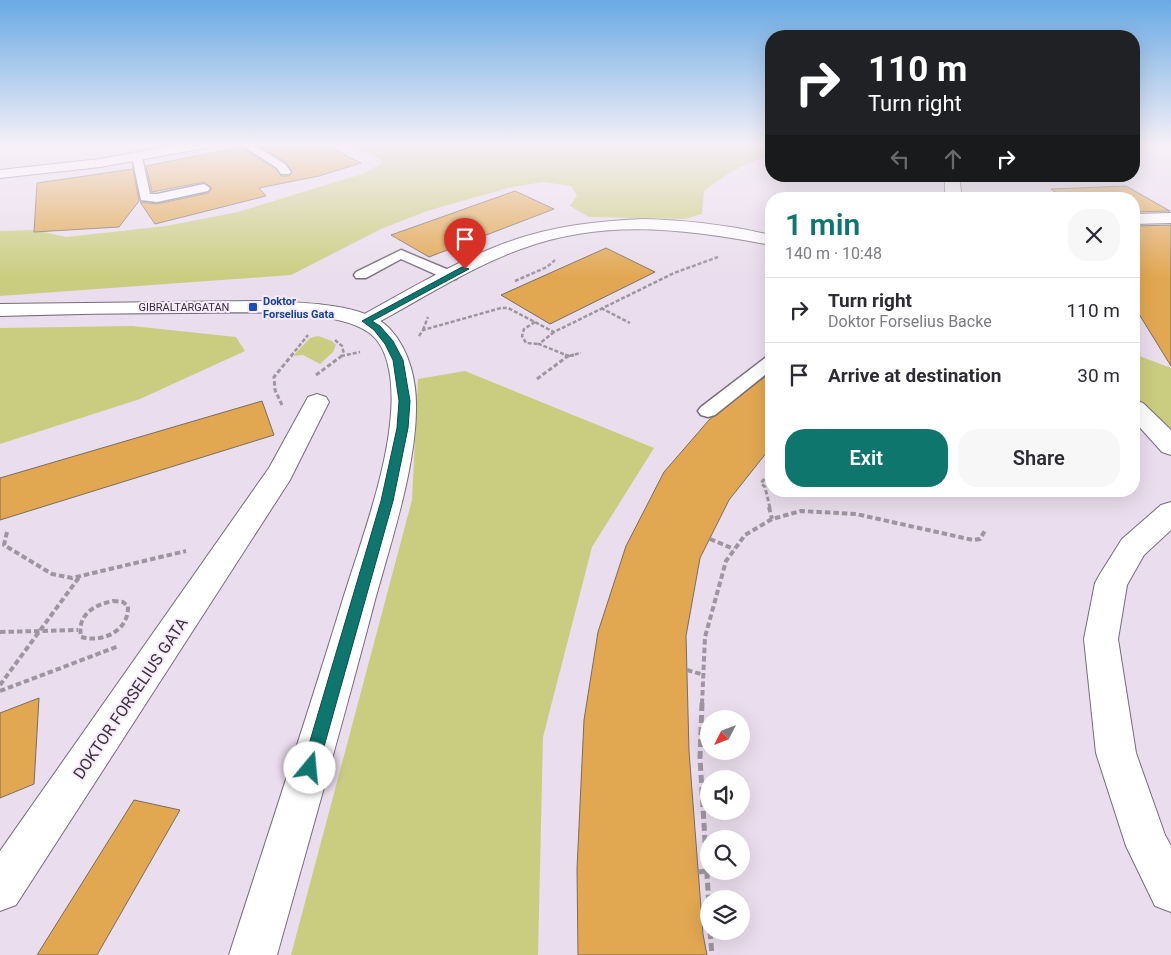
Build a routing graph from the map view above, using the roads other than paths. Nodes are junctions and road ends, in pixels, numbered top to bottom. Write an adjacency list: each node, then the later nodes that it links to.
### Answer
1 (143, 189): 2 (lane)
2 (201, 189)
3 (1171, 218): 4 (street)
4 (1140, 219)
5 (765, 239): 7 (street)
6 (361, 275): 7 (lane)
7 (451, 276): 9 (street)
8 (0, 310): 9 (street, GIBRALTARGATAN)
9 (366, 321): 18 (street)
10 (765, 367): 12 (lane)
11 (315, 390): 16 (street, DOKTOR FORSELIUS GATA)
12 (708, 411)
13 (1140, 413): 14 (street)
14 (1171, 446)
15 (1171, 513): 17 (street)
16 (0, 889)
17 (1171, 890)
18 (253, 955)

